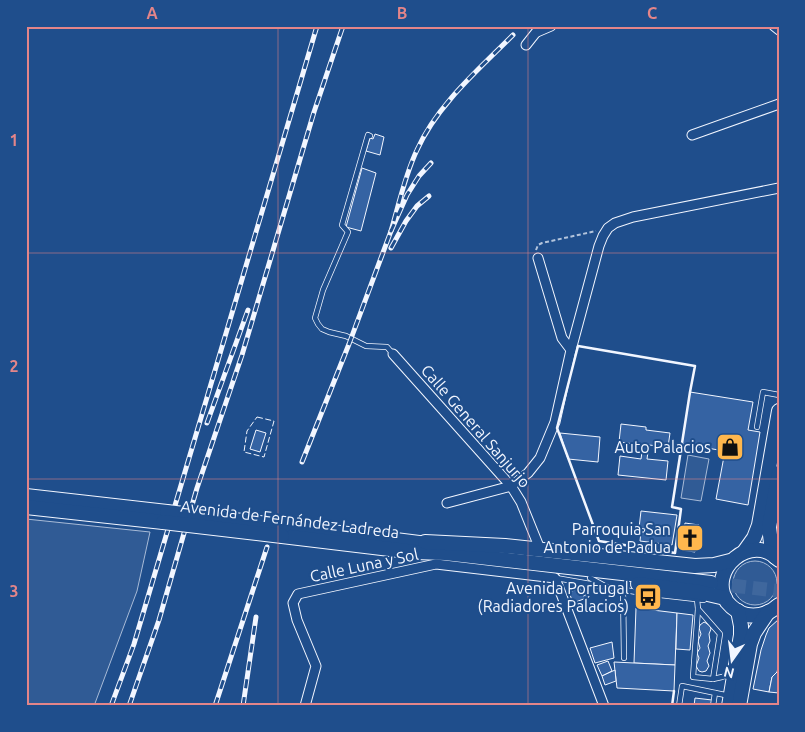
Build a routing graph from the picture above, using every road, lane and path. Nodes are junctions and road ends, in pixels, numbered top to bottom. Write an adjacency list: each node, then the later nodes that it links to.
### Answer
1 (551, 26): 3 (street)
2 (774, 26): 4 (street)
3 (539, 29): 5 (street)
4 (779, 30)
5 (526, 45)
6 (779, 104): 7 (street)
7 (692, 135)
8 (370, 136): 13 (lane)
9 (779, 188): 10 (street)
10 (608, 228): 11 (path); 12 (street)
11 (538, 258): 12 (street)
12 (571, 350): 18 (street)
13 (393, 354): 18 (street, Calle General Sanjurjo)
14 (779, 395): 16 (lane)
15 (779, 411): 22 (main road)
16 (757, 427)
17 (779, 473): 23 (main road)
18 (511, 486): 20 (street); 25 (street, Calle General Sanjurjo)
19 (28, 498): 21 (main road, Avenida de Fernández Ladreda, bridge)
20 (447, 503)
21 (414, 546): 25 (main road, Avenida de Fernández Ladreda); 26 (main road)
22 (744, 552): 23 (main road); 24 (main road)
23 (777, 559)
24 (730, 562): 25 (main road); 31 (main road)
25 (548, 563): 27 (main road); 28 (lane); 41 (street, Calle Luna y Sol); 42 (street, Calle General Sanjurjo)
26 (590, 578): 28 (lane); 31 (main road)
27 (711, 580)
28 (607, 587): 29 (lane)
29 (623, 589): 30 (lane); 34 (lane)
30 (697, 599): 31 (lane); 33 (lane)
31 (731, 605): 32 (main road); 35 (main road)
32 (776, 607): 40 (main road)
33 (698, 609): 36 (lane); 37 (lane)
34 (624, 658)
35 (734, 673): 37 (lane); 40 (main road)
36 (693, 677): 37 (lane); 38 (lane)
37 (713, 679)
38 (692, 688): 39 (lane); 43 (lane)
39 (715, 693): 40 (lane); 44 (lane)
40 (733, 702)
41 (305, 706)
42 (604, 706)
43 (679, 706)
44 (713, 706)

